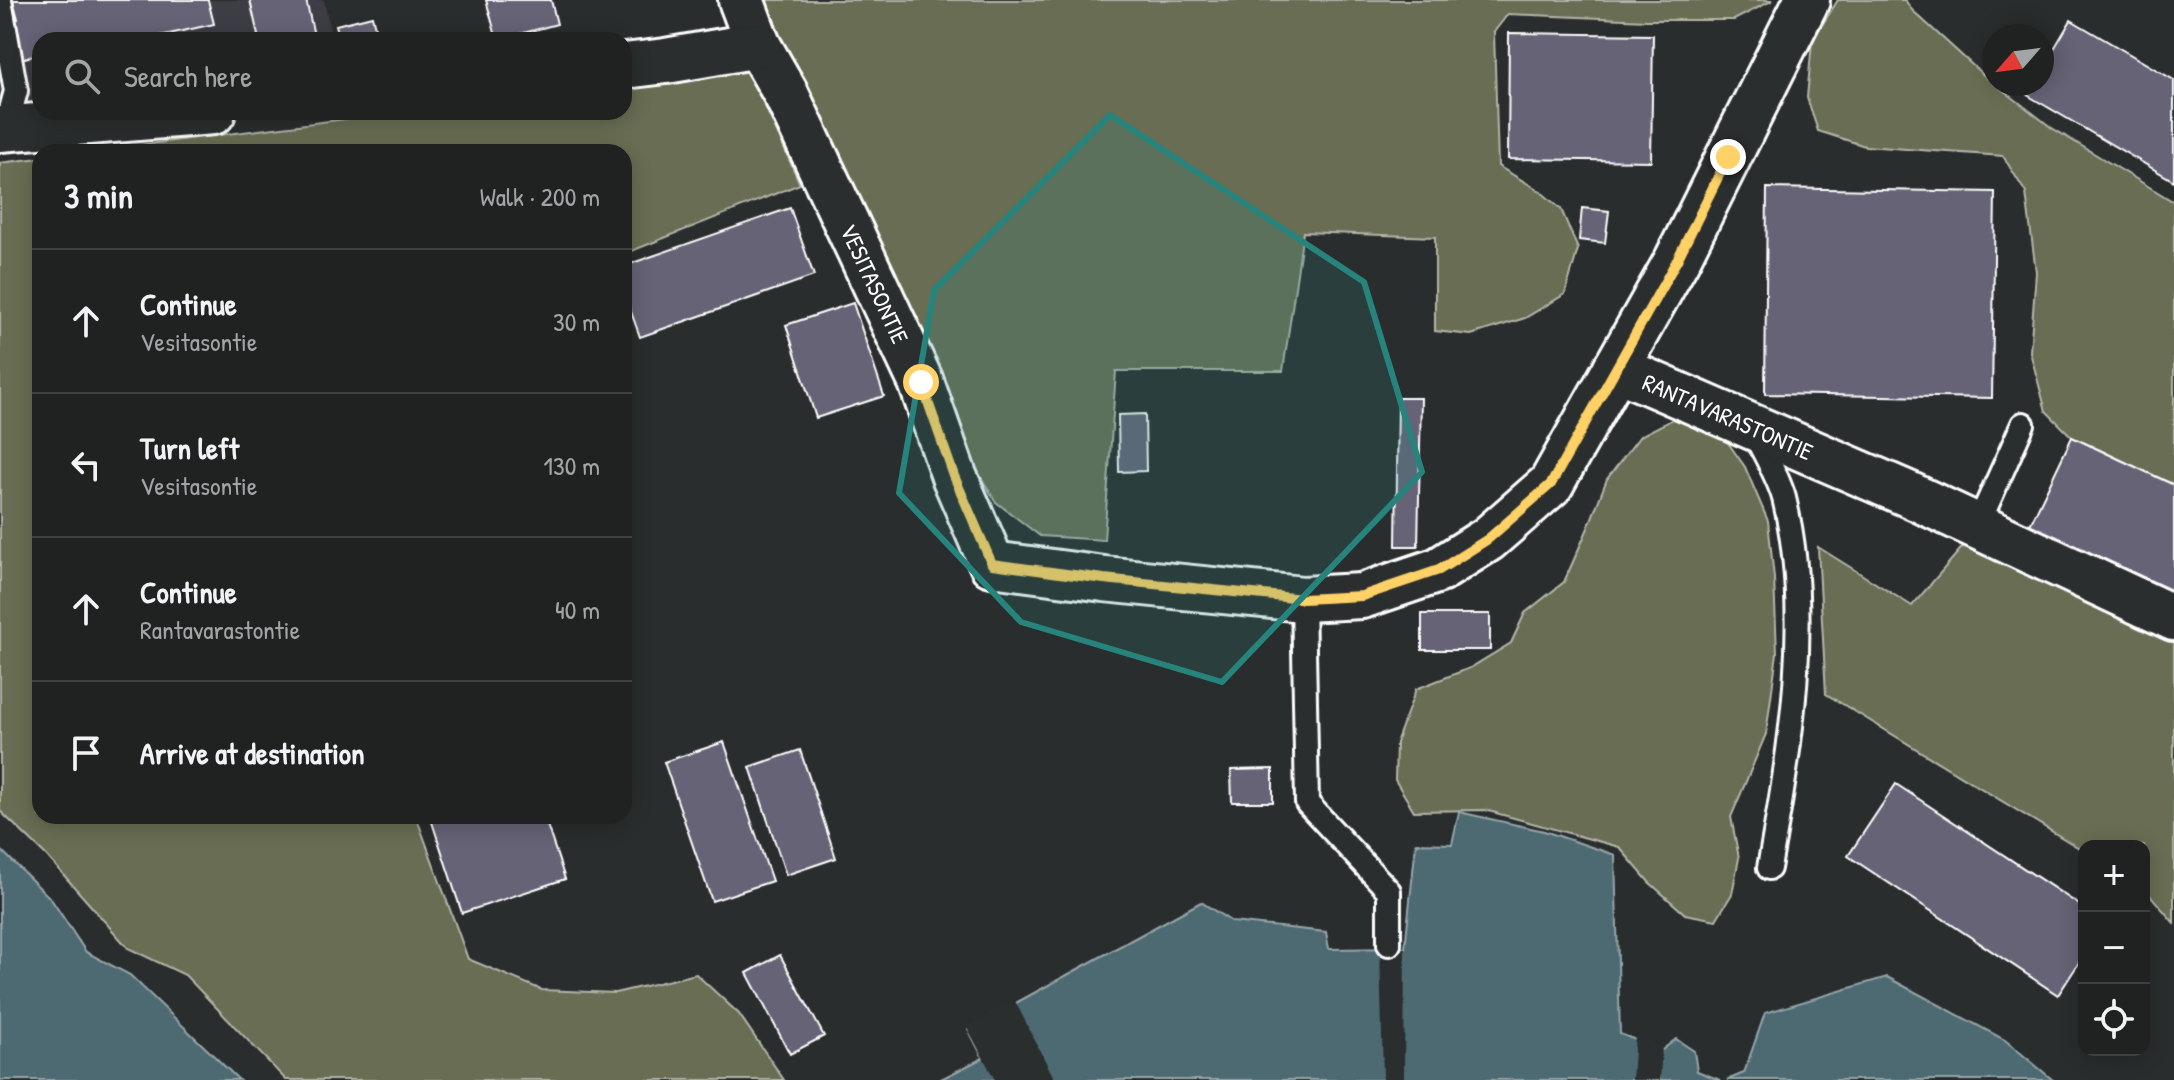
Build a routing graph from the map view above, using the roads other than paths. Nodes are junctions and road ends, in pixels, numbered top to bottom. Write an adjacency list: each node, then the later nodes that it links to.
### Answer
1 (741, 0): 4 (street, VESITASONTIE)
2 (1807, 0): 8 (street, RANTAVARASTONTIE)
3 (0, 1): 7 (lane)
4 (758, 45): 5 (street); 12 (street, VESITASONTIE)
5 (632, 65)
6 (108, 120): 7 (street)
7 (3, 128)
8 (1616, 368): 10 (street, RANTAVARASTONTIE); 12 (street, VESITASONTIE)
9 (2023, 424): 11 (lane)
10 (1751, 426): 11 (street, RANTAVARASTONTIE); 14 (lane)
11 (1977, 527): 13 (street, RANTAVARASTONTIE)
12 (1303, 599): 15 (lane)
13 (2174, 618)
14 (1769, 868)
15 (1389, 944)

